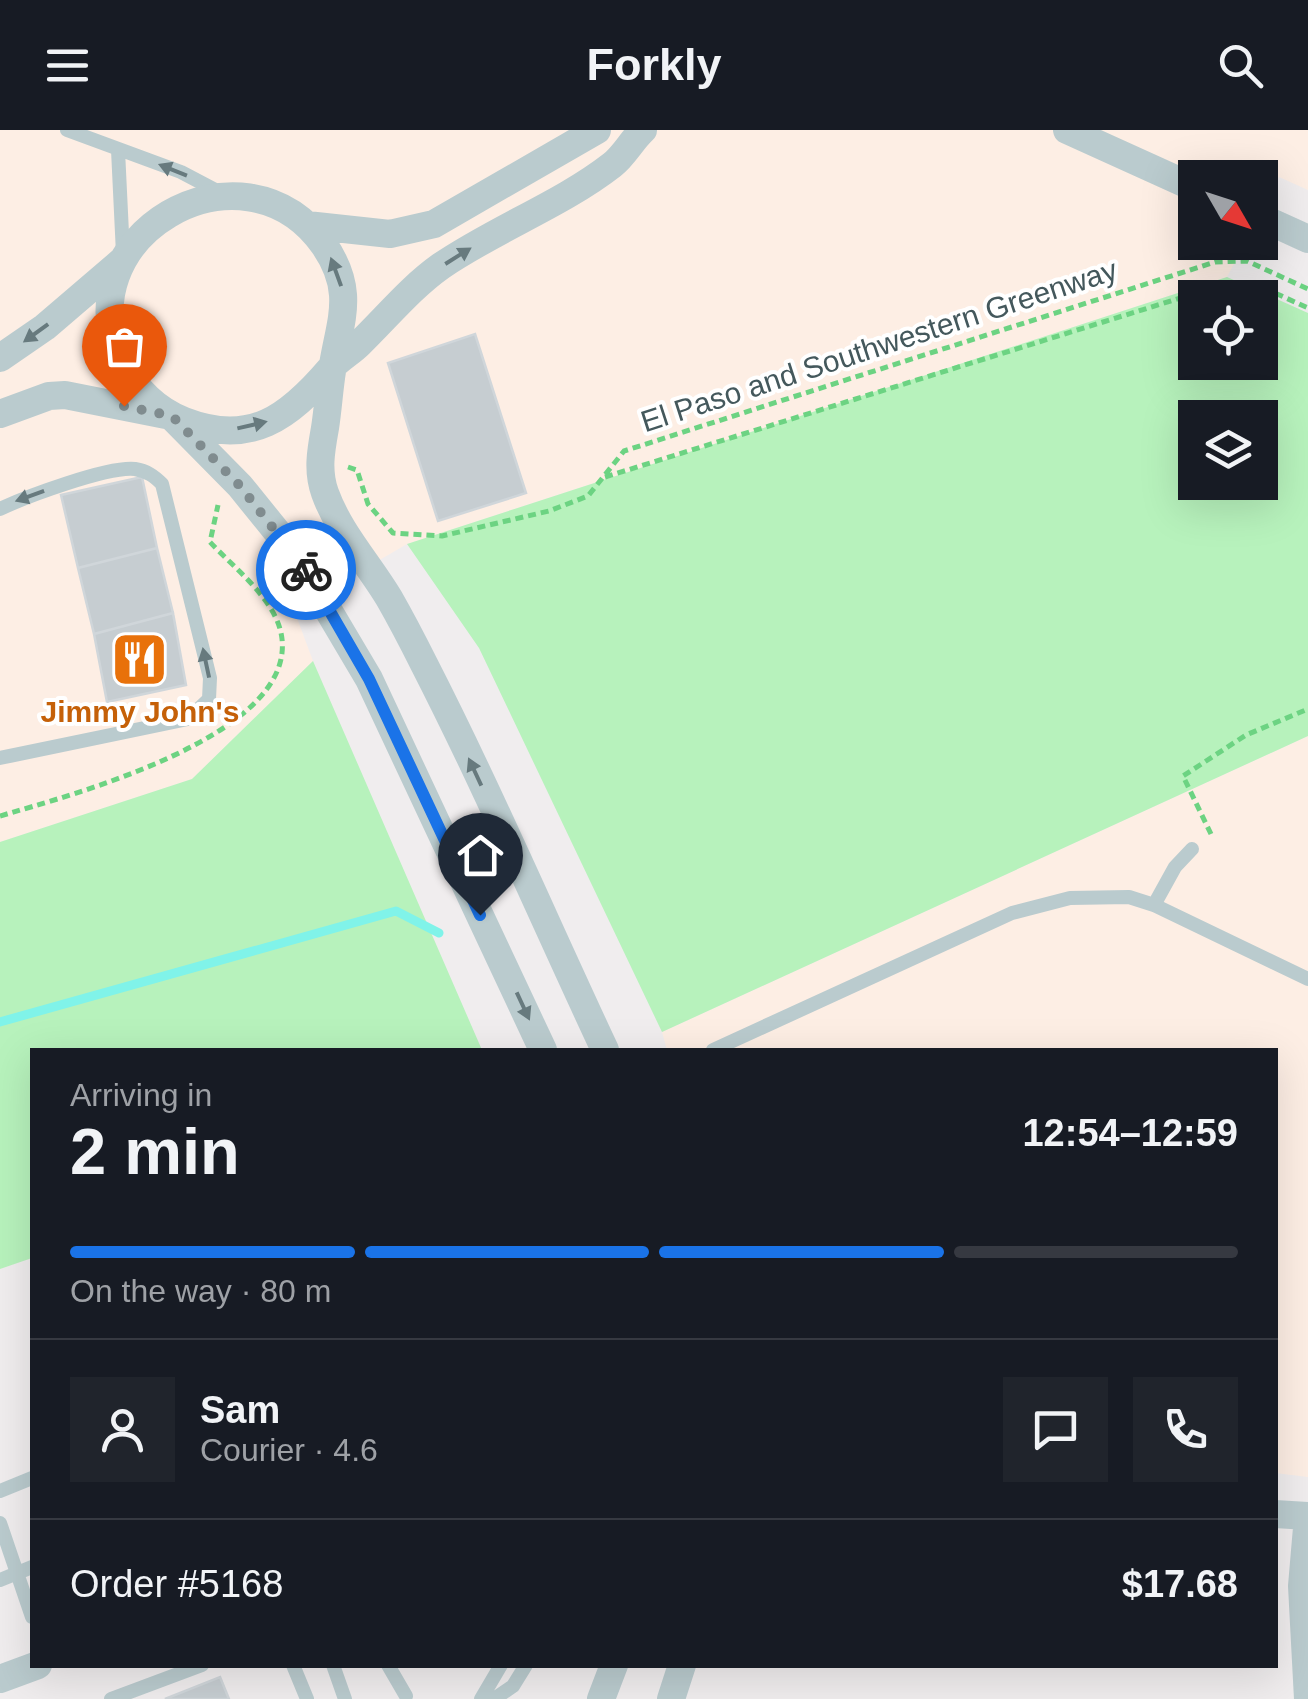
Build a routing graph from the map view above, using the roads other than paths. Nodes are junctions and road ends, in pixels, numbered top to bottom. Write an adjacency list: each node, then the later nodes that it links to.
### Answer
1 (67, 130): 5 (lane)
2 (599, 130): 4 (street); 8 (street)
3 (1067, 130): 6 (street)
4 (642, 131): 13 (street, one-way to 4)
5 (118, 150): 7 (lane, one-way to 5); 11 (lane)
6 (1178, 180)
7 (226, 195): 8 (street); 11 (street)
8 (307, 225): 13 (street, one-way to 8)
9 (1278, 225): 10 (street)
10 (1308, 239)
11 (123, 260): 12 (street, one-way to 12); 15 (street)
12 (0, 358)
13 (332, 366): 15 (street, one-way to 13); 22 (street, one-way to 13)
14 (0, 414): 15 (street)
15 (172, 416): 21 (street, one-way to 21)
16 (0, 510): 17 (lane, one-way to 16)
17 (0, 758)
18 (1192, 849): 19 (lane)
19 (1154, 905): 20 (lane); 23 (lane)
20 (1308, 978)
21 (542, 1048)
22 (604, 1048)
23 (717, 1048)
24 (30, 1479): 25 (lane)
25 (0, 1491)
26 (1278, 1514): 27 (street)
27 (1308, 1515): 32 (street)
28 (0, 1523): 30 (lane)
29 (30, 1568): 30 (lane)
30 (16, 1574): 31 (lane); 33 (lane)
31 (0, 1580)
32 (1295, 1585): 52 (street)
33 (30, 1612)
34 (30, 1668): 43 (street)
35 (194, 1668): 45 (lane)
36 (294, 1668): 46 (lane)
37 (334, 1668): 47 (lane)
38 (390, 1668): 44 (lane)
39 (500, 1668): 48 (lane)
40 (524, 1668): 49 (lane)
41 (613, 1668): 50 (street)
42 (681, 1668): 51 (street)
43 (0, 1679)
44 (406, 1696)
45 (111, 1699)
46 (307, 1699)
47 (345, 1699)
48 (481, 1699)
49 (494, 1699)
50 (601, 1699)
51 (671, 1699)
52 (1308, 1699)

